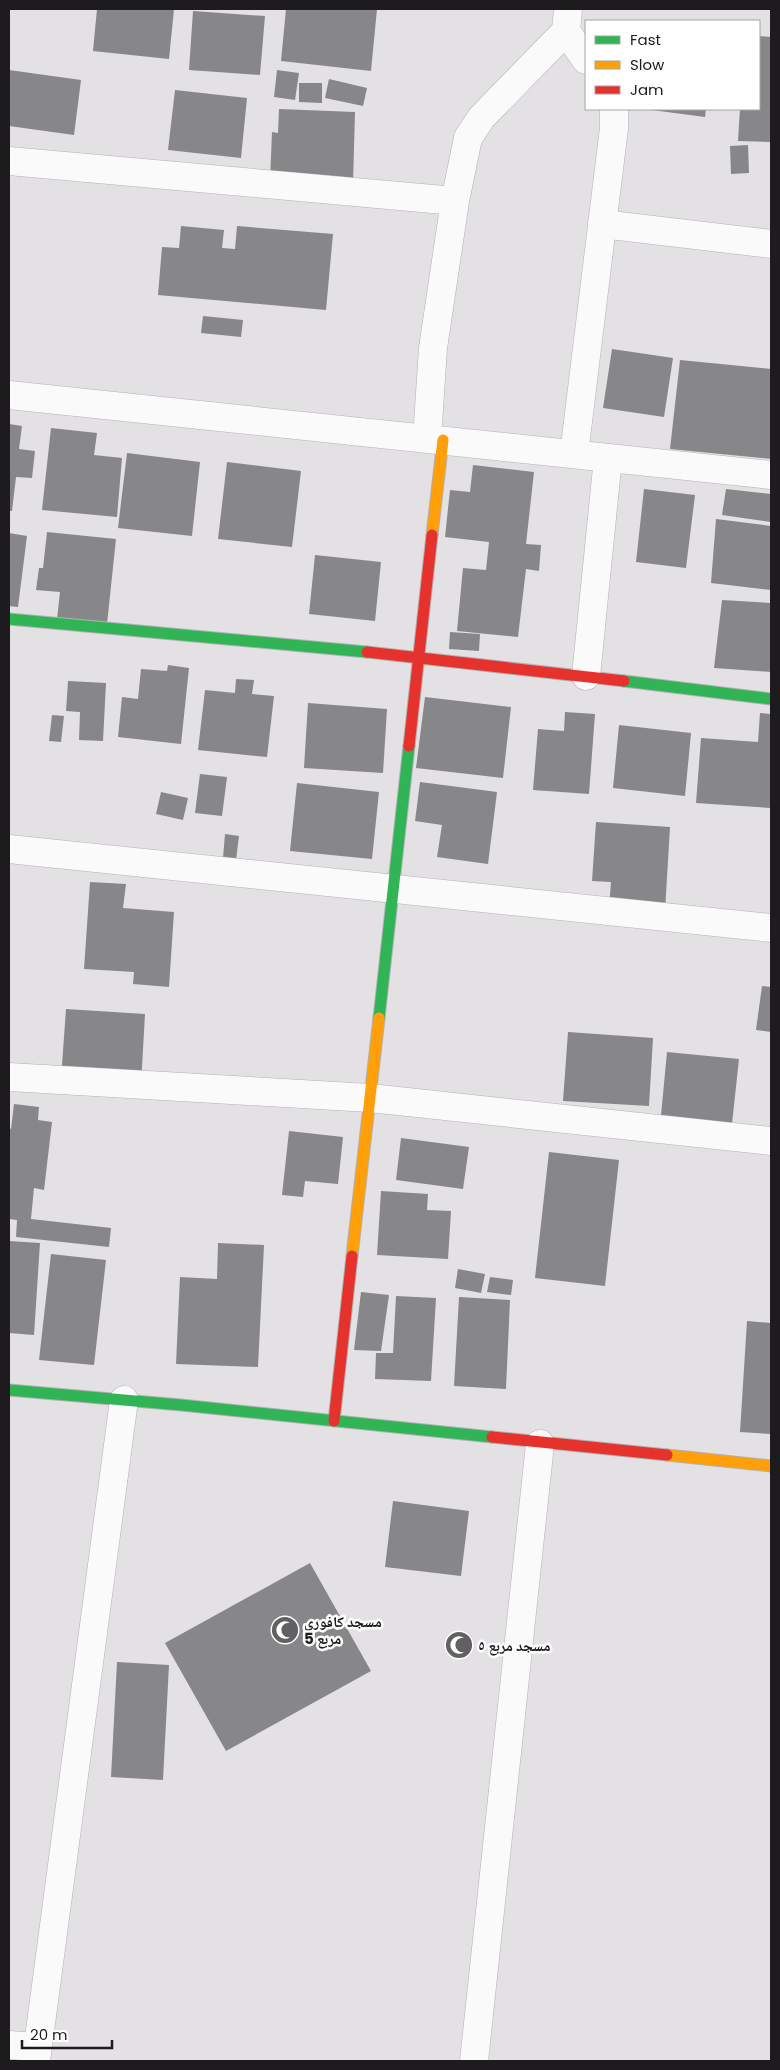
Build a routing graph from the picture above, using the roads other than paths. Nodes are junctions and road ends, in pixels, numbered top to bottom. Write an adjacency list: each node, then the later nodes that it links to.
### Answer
1 (567, 20): 2 (street); 5 (street)
2 (585, 58)
3 (614, 110): 6 (street)
4 (9, 161): 5 (street)
5 (454, 200): 9 (street)
6 (602, 224): 7 (street); 10 (street)
7 (771, 244)
8 (9, 395): 9 (street)
9 (435, 439): 10 (street); 14 (street)
10 (574, 454): 11 (street)
11 (608, 458): 12 (street); 15 (street)
12 (771, 474)
13 (9, 620): 14 (street)
14 (419, 657): 15 (street); 18 (street)
15 (586, 676): 16 (street)
16 (771, 699)
17 (9, 849): 18 (street)
18 (393, 890): 19 (street); 21 (street)
19 (771, 928)
20 (9, 1078): 21 (street)
21 (370, 1098): 22 (street); 25 (street)
22 (771, 1141)
23 (9, 1390): 24 (street)
24 (124, 1400): 25 (street); 29 (street)
25 (334, 1420): 26 (street)
26 (540, 1444): 27 (street); 30 (street)
27 (771, 1466)
28 (9, 2045): 29 (street)
29 (36, 2054)
30 (474, 2061)

